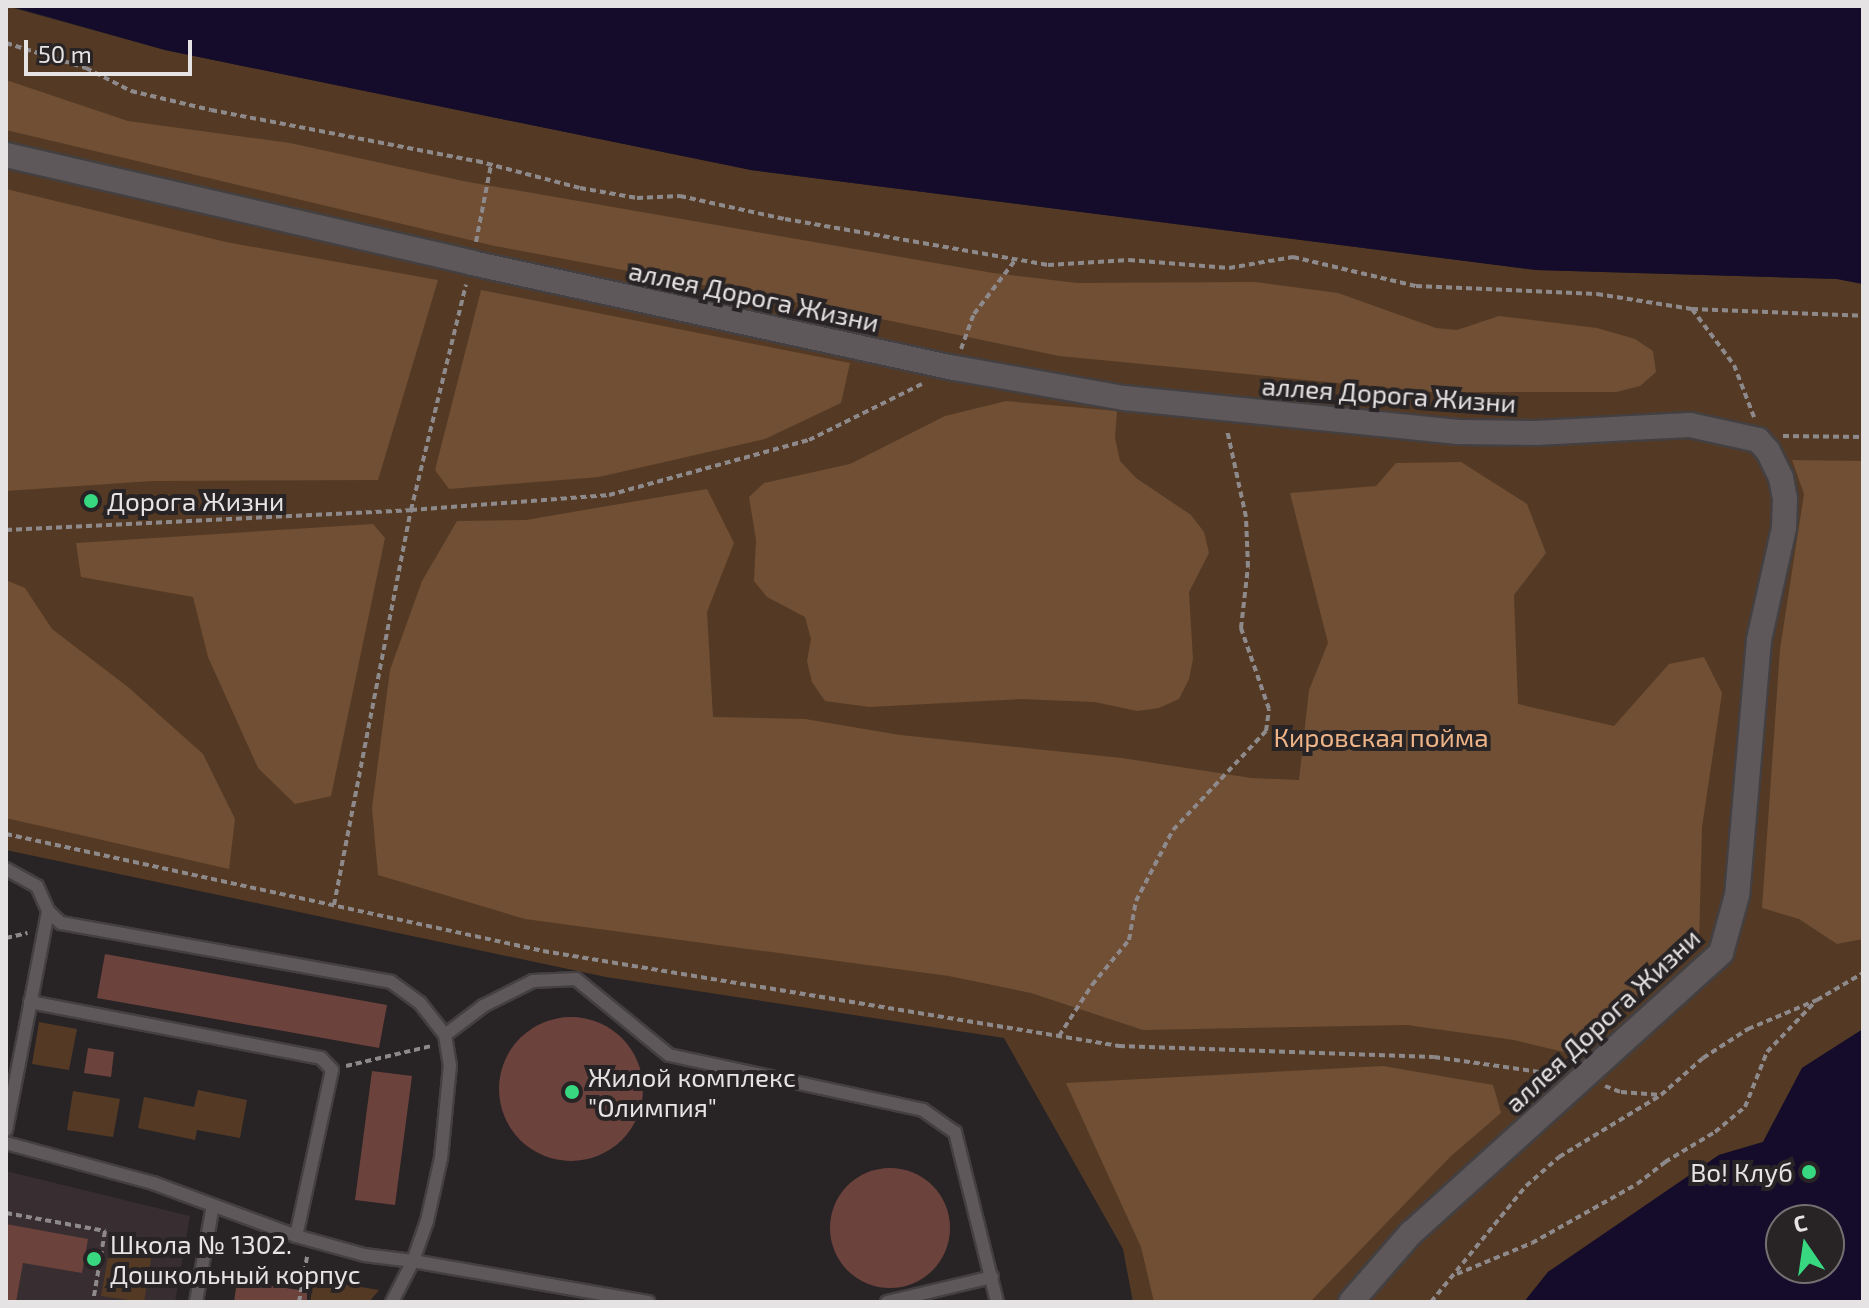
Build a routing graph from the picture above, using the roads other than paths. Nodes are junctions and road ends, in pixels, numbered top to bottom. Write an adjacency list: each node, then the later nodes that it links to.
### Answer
1 (6, 155): 17 (street, аллея Дорога Жизни)
2 (6, 869): 3 (lane)
3 (48, 911): 4 (lane); 5 (lane)
4 (30, 1002): 6 (lane); 9 (lane)
5 (445, 1035): 10 (lane); 11 (lane)
6 (6, 1130)
7 (6, 1143): 8 (lane)
8 (213, 1205): 9 (lane); 12 (lane)
9 (296, 1236): 10 (lane)
10 (413, 1261): 13 (lane); 14 (lane)
11 (992, 1277): 15 (lane); 16 (lane)
12 (196, 1302)
13 (392, 1302)
14 (648, 1302)
15 (887, 1302)
16 (997, 1302)
17 (1351, 1302)

